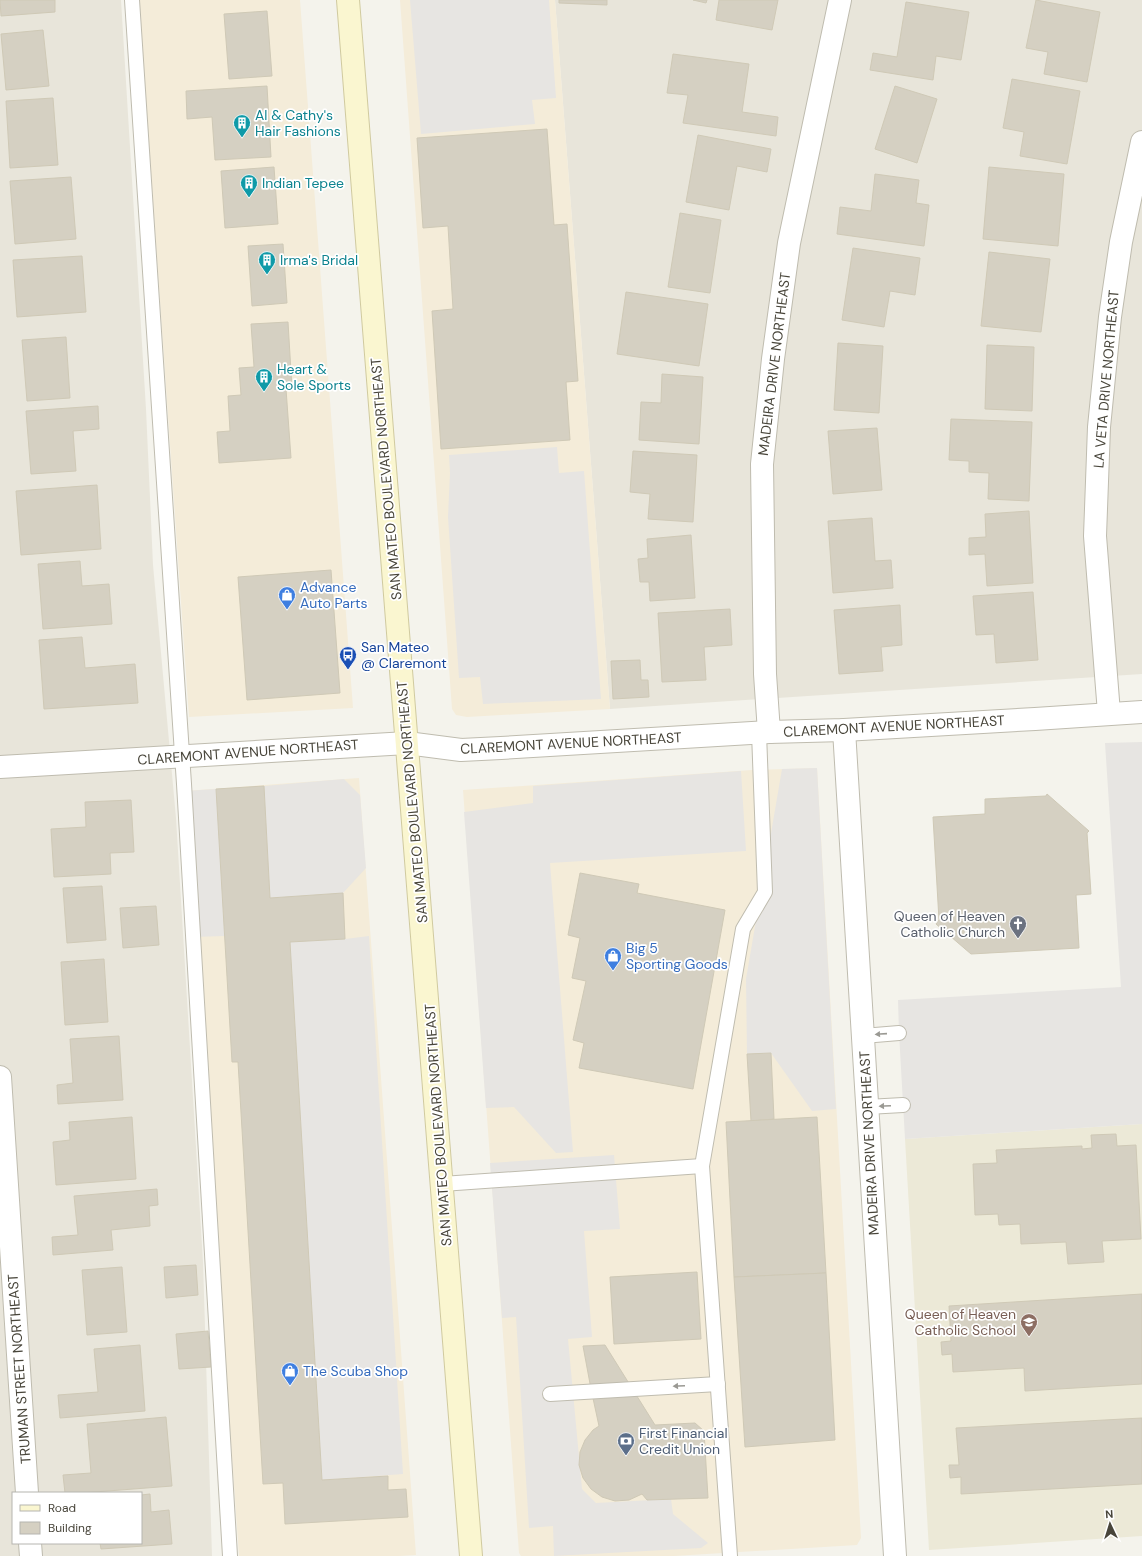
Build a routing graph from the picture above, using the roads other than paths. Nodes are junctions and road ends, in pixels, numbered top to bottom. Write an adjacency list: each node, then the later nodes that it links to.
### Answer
1 (132, 0): 10 (lane)
2 (348, 0): 9 (main road, SAN MATEO BOULEVARD NORTHEAST)
3 (840, 0): 8 (street, MADEIRA DRIVE NORTHEAST)
4 (1142, 142): 5 (street, LA VETA DRIVE NORTHEAST)
5 (1109, 713): 6 (street, CLAREMONT AVENUE NORTHEAST); 7 (street, CLAREMONT AVENUE NORTHEAST)
6 (1142, 715)
7 (844, 730): 8 (street, CLAREMONT AVENUE NORTHEAST); 13 (street, MADEIRA DRIVE NORTHEAST)
8 (764, 733): 9 (street, CLAREMONT AVENUE NORTHEAST); 17 (lane)
9 (407, 743): 10 (street, CLAREMONT AVENUE NORTHEAST); 18 (main road, SAN MATEO BOULEVARD NORTHEAST)
10 (182, 757): 11 (street, CLAREMONT AVENUE NORTHEAST); 24 (lane)
11 (0, 767)
12 (899, 1033): 13 (lane, one-way to 13)
13 (863, 1036): 16 (street, MADEIRA DRIVE NORTHEAST)
14 (0, 1077): 21 (street, TRUMAN STREET NORTHEAST)
15 (903, 1105): 16 (lane, one-way to 16)
16 (867, 1107): 27 (street, MADEIRA DRIVE NORTHEAST)
17 (702, 1166): 18 (lane); 19 (lane)
18 (442, 1184): 25 (main road, SAN MATEO BOULEVARD NORTHEAST)
19 (718, 1384): 20 (lane, one-way to 20); 26 (lane)
20 (550, 1394)
21 (27, 1492)
22 (30, 1544): 23 (street)
23 (31, 1556)
24 (230, 1556)
25 (471, 1556)
26 (730, 1556)
27 (895, 1556)

